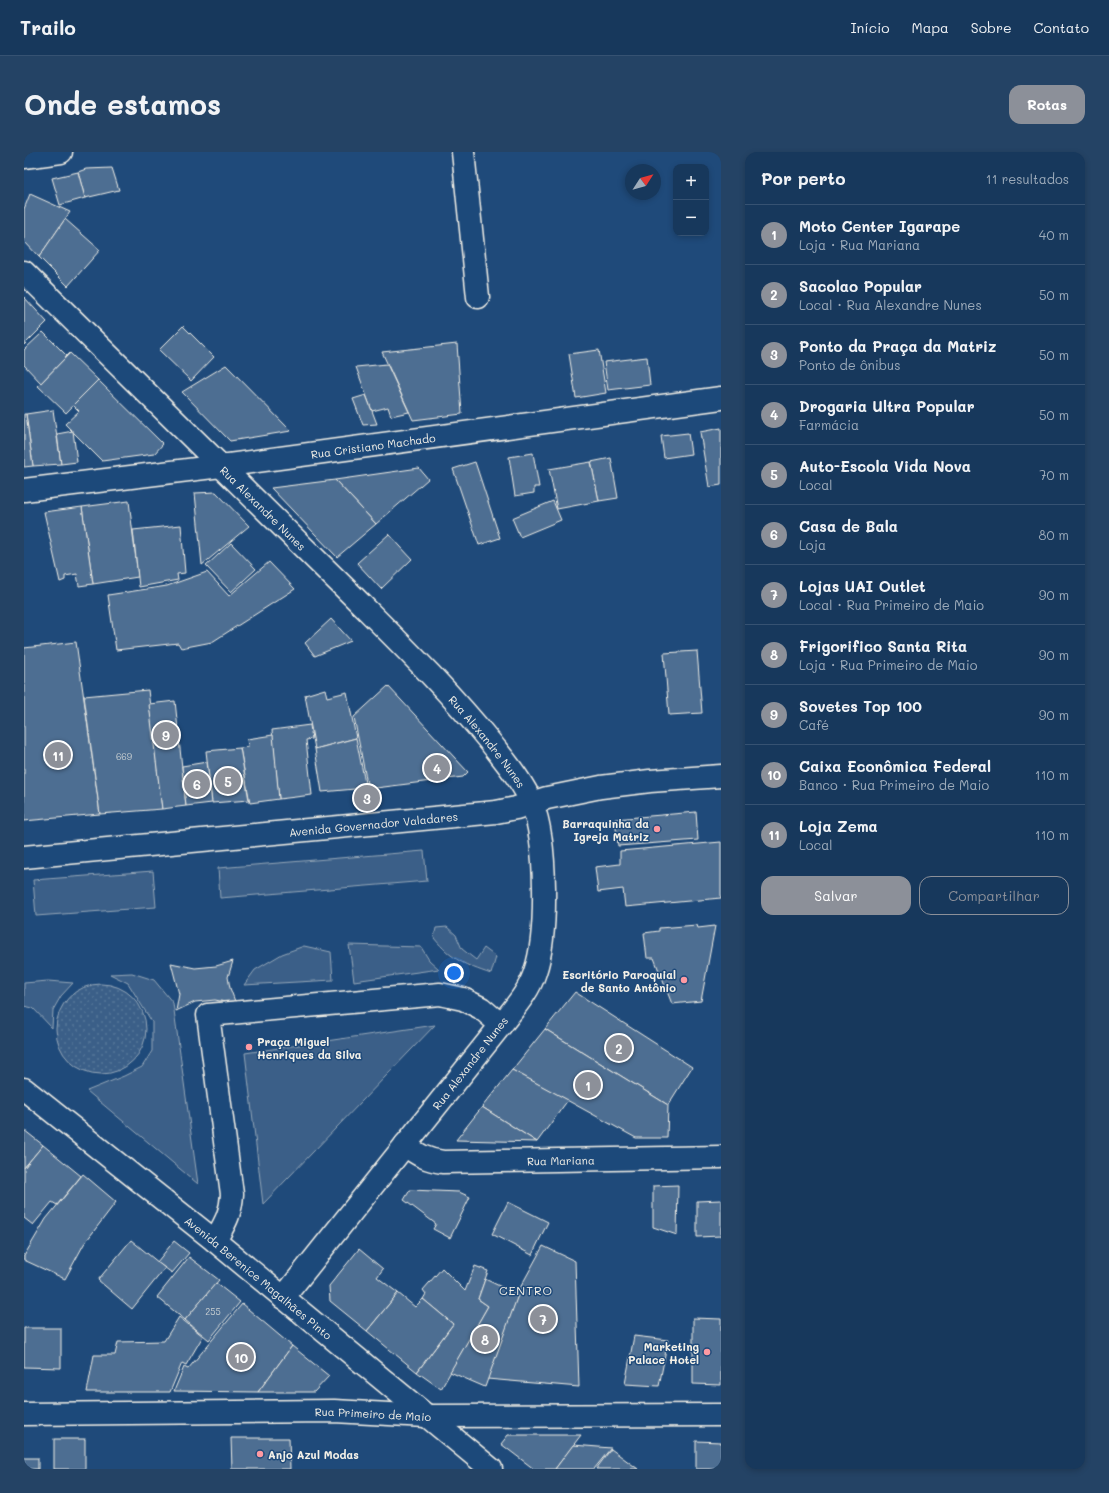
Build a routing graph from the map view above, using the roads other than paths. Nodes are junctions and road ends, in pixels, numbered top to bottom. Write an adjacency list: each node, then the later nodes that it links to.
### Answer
1 (61, 152): 3 (street)
2 (464, 152): 5 (street)
3 (24, 157)
4 (24, 272): 7 (street, Rua Alexandre Nunes)
5 (478, 297)
6 (721, 398): 7 (street, Rua Cristiano Machado)
7 (221, 466): 8 (street, Rua Cristiano Machado); 10 (street, Rua Alexandre Nunes)
8 (24, 490)
9 (721, 776): 10 (street, Avenida Governador Valadares)
10 (532, 803): 11 (street, Avenida Governador Valadares); 12 (street, Rua Alexandre Nunes)
11 (24, 857)
12 (501, 1025): 14 (street, Rua Alexandre Nunes); 16 (street)
13 (24, 1089): 16 (street, Avenida Berenice Magalhães Pinto)
14 (405, 1145): 15 (street, Rua Mariana); 17 (street, Rua Alexandre Nunes)
15 (721, 1157)
16 (215, 1241): 17 (street, Avenida Berenice Magalhães Pinto)
17 (283, 1298): 19 (street, Avenida Berenice Magalhães Pinto)
18 (24, 1414): 19 (street, Rua Primeiro de Maio)
19 (426, 1416): 20 (street, Rua Primeiro de Maio); 21 (street, Avenida Berenice Magalhães Pinto)
20 (721, 1416)
21 (491, 1469)

